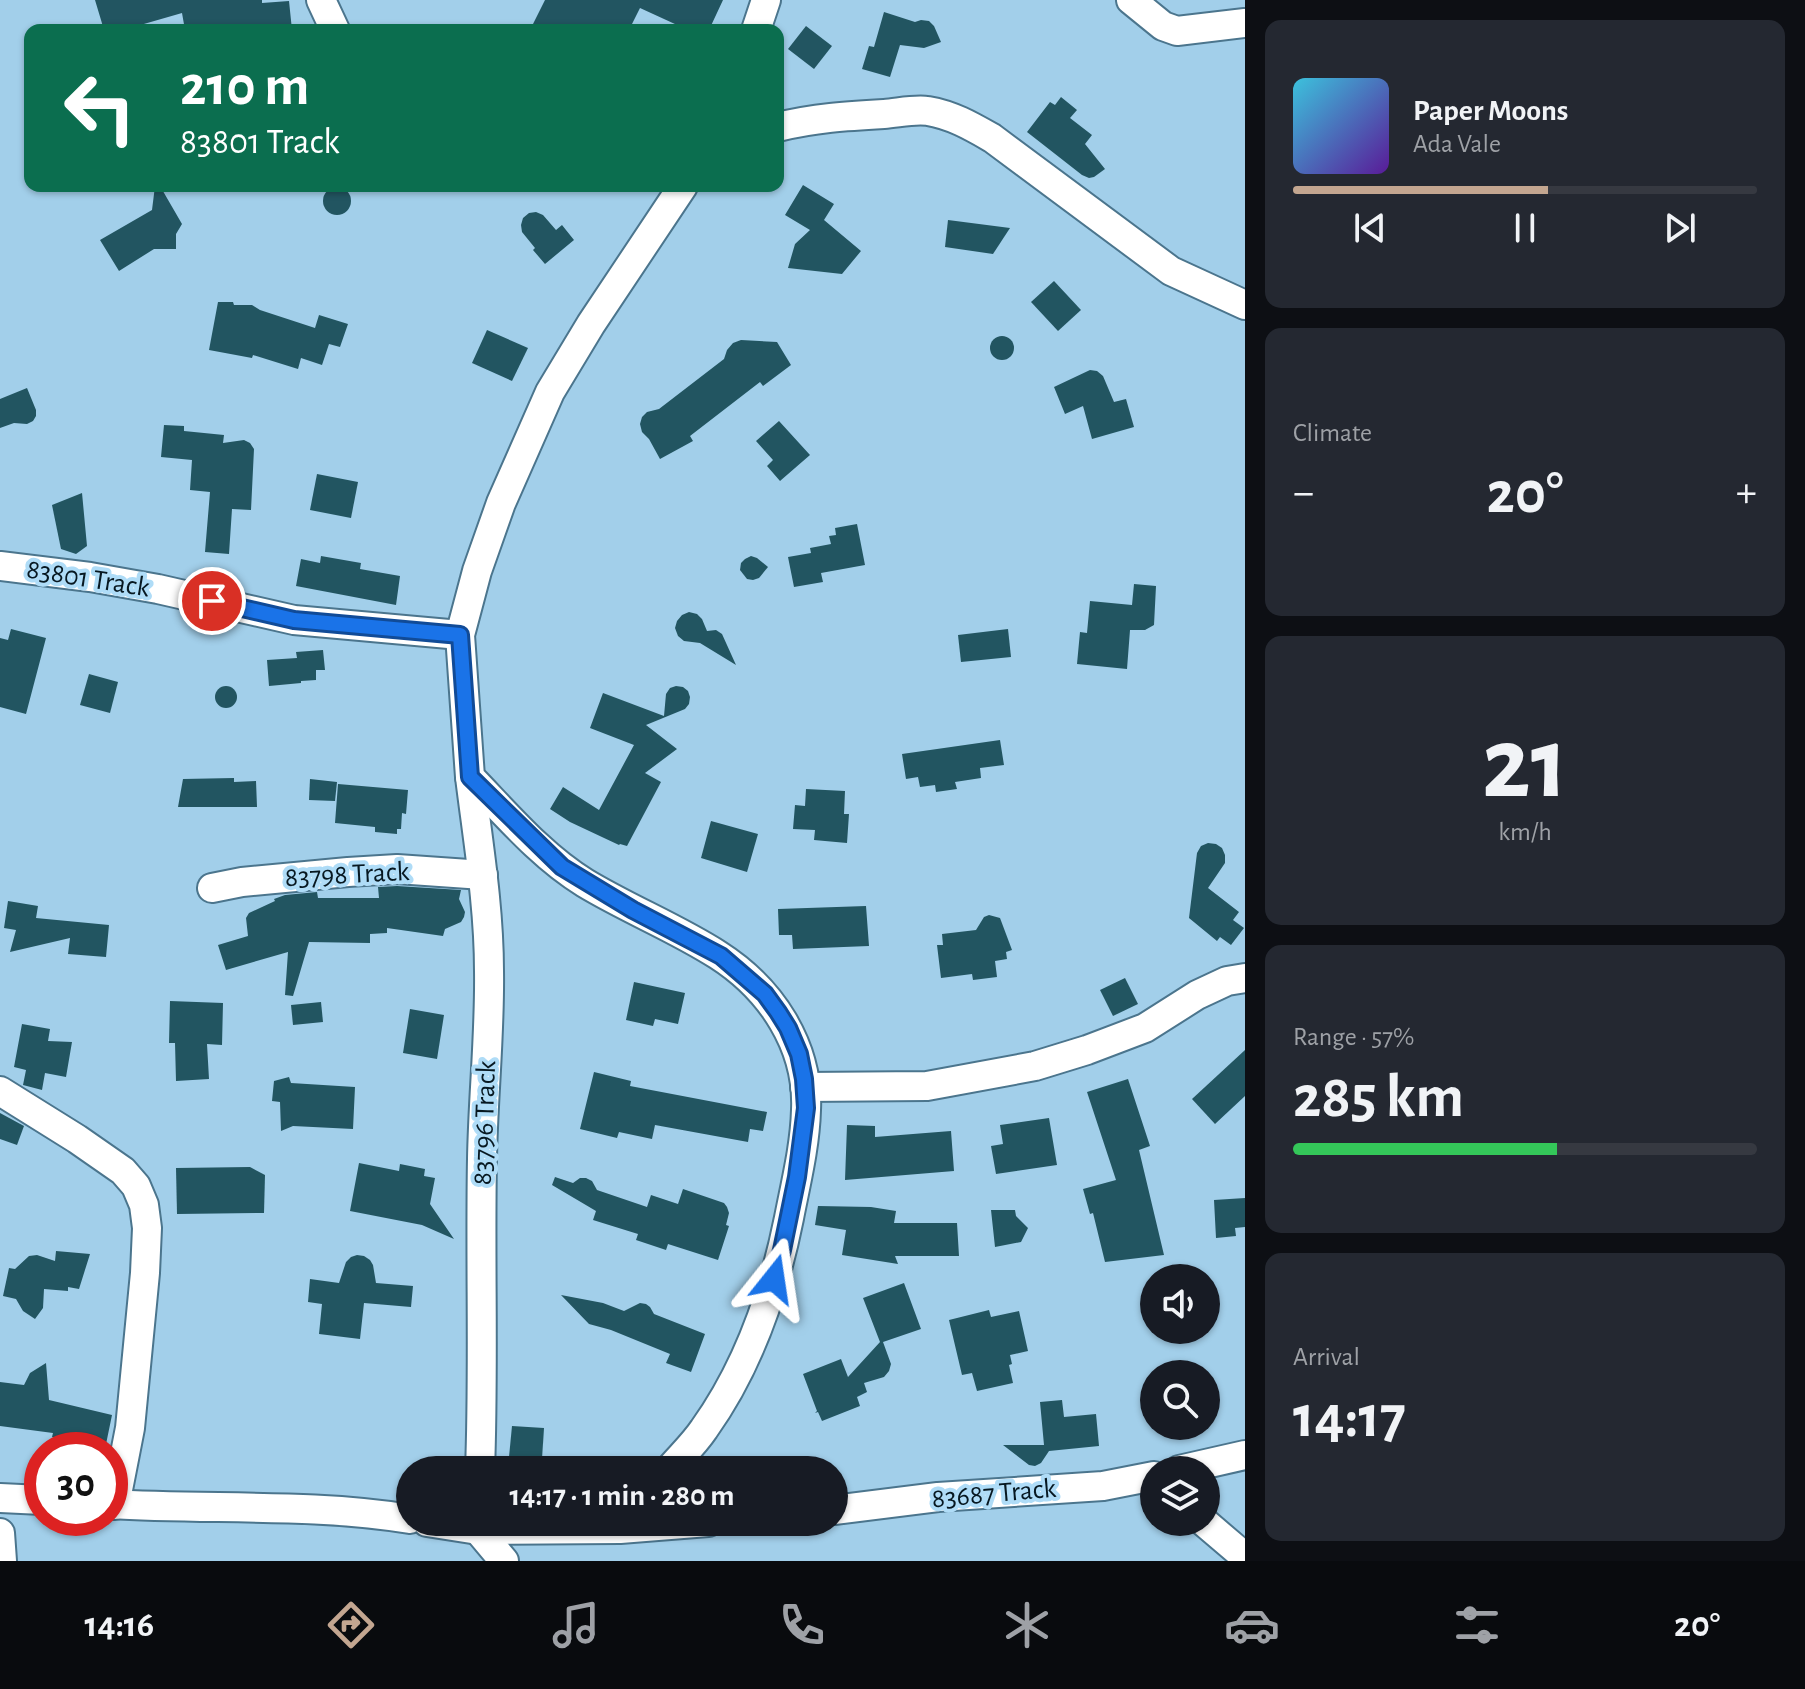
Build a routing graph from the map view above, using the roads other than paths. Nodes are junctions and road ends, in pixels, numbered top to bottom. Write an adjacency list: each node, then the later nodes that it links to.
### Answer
1 (321, 0): 5 (street)
2 (766, 0): 6 (street)
3 (1131, 0): 4 (street)
4 (1245, 23)
5 (332, 24)
6 (758, 24)
7 (784, 126): 9 (street)
8 (679, 192): 11 (street, 83796 Track)
9 (1245, 305)
10 (0, 566): 11 (street, 83801 Track)
11 (460, 635): 12 (street, 83796 Track)
12 (470, 777): 13 (street, 83796 Track); 16 (street)
13 (483, 875): 14 (street, 83798 Track); 20 (street, 83796 Track)
14 (212, 888)
15 (1245, 978): 16 (street)
16 (805, 1087): 21 (street)
17 (0, 1091): 18 (street)
18 (128, 1437)
19 (1245, 1455): 22 (street)
20 (481, 1456)
21 (681, 1456)
22 (1220, 1461)
23 (1140, 1479): 27 (street, 83687 Track)
24 (0, 1498): 25 (street)
25 (24, 1499)
26 (128, 1505): 28 (street)
27 (848, 1508)
28 (396, 1517)
29 (0, 1533): 33 (street)
30 (485, 1536): 34 (street)
31 (1220, 1536): 32 (street)
32 (1245, 1557)
33 (2, 1561)
34 (504, 1561)

